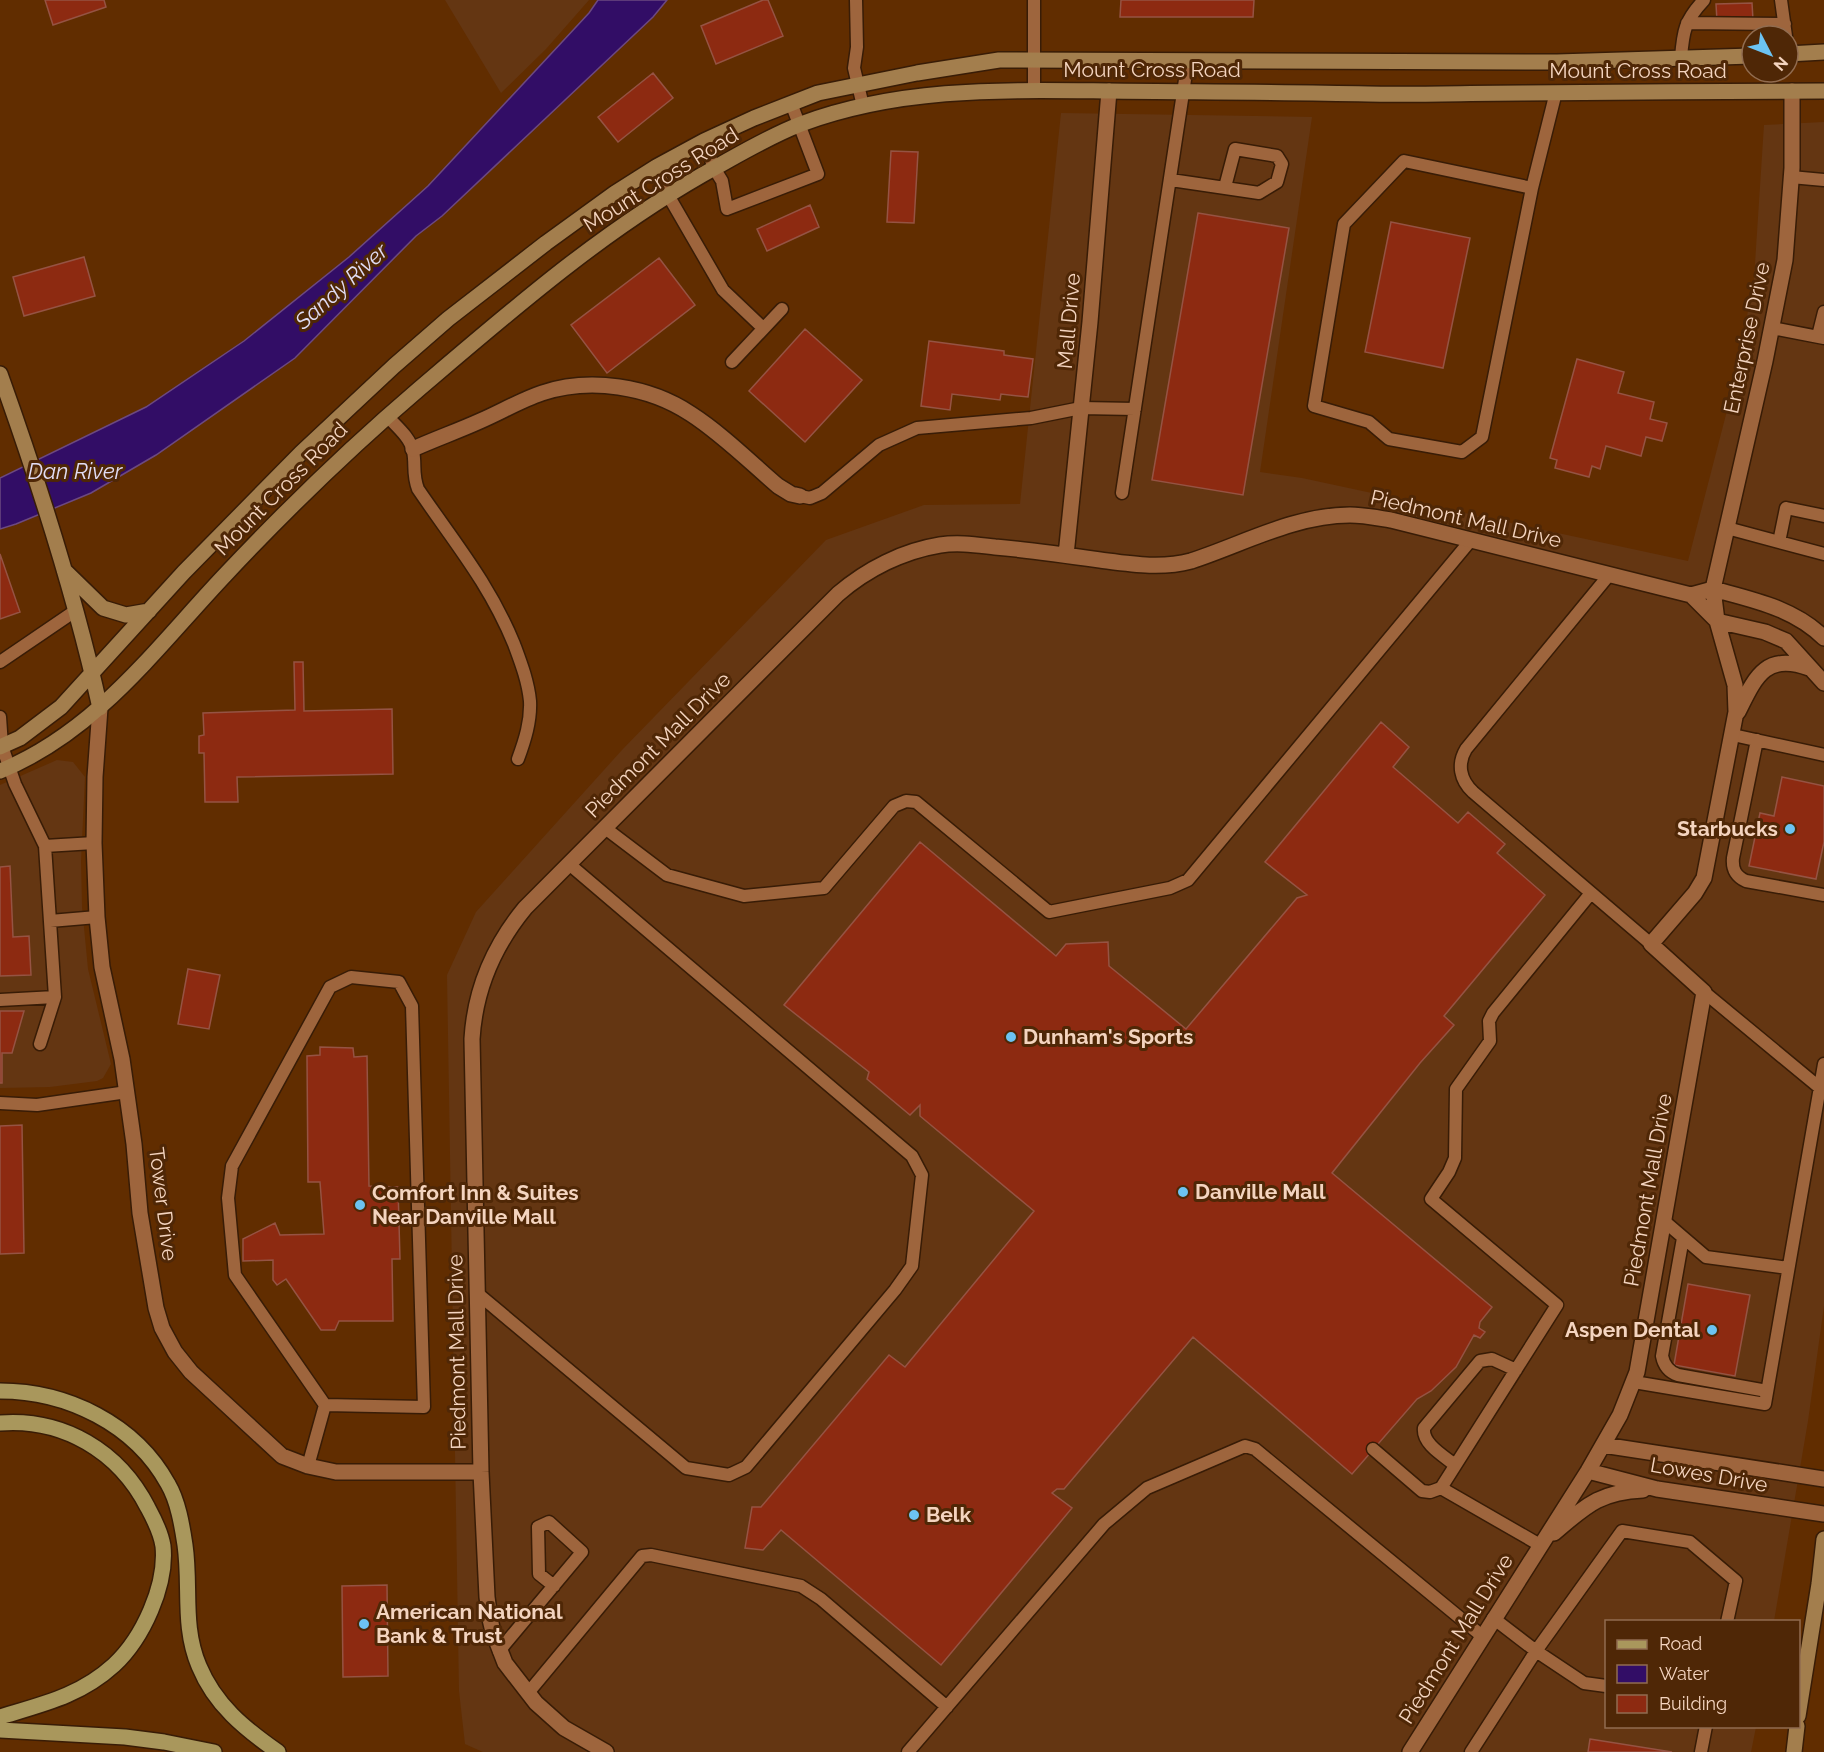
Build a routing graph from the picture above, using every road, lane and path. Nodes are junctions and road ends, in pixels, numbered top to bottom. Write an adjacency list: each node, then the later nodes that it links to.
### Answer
1 (856, 0): 14 (lane)
2 (1034, 0): 12 (lane)
3 (1704, 0): 5 (lane)
4 (1782, 0): 6 (lane)
5 (1687, 23): 7 (lane); 11 (lane)
6 (1784, 24)
7 (1740, 27)
8 (1824, 52): 9 (main road)
9 (1800, 53)
10 (1740, 56): 11 (main road, Mount Cross Road)
11 (1681, 58): 13 (main road, Mount Cross Road)
12 (1034, 60): 13 (main road, Mount Cross Road); 14 (main road, Mount Cross Road); 15 (lane)
13 (1188, 60): 17 (lane)
14 (858, 85): 21 (main road, Mount Cross Road); 22 (lane)
15 (1034, 90): 16 (main road, Mount Cross Road); 22 (main road, Mount Cross Road)
16 (1109, 91): 17 (main road, Mount Cross Road); 40 (street, Mall Drive)
17 (1185, 91): 20 (main road, Mount Cross Road); 28 (lane)
18 (1792, 91): 19 (main road, Mount Cross Road); 20 (main road, Mount Cross Road); 27 (street, Enterprise Drive)
19 (1824, 91)
20 (1556, 92): 31 (lane)
21 (791, 104): 23 (lane); 24 (main road, Mount Cross Road)
22 (863, 106): 23 (main road, Mount Cross Road)
23 (799, 125): 26 (main road, Mount Cross Road); 26 (lane)
24 (704, 141): 25 (main road, Mount Cross Road); 26 (lane)
25 (656, 167): 32 (lane); 57 (main road, Mount Cross Road)
26 (714, 168): 32 (main road, Mount Cross Road)
27 (1791, 177): 29 (lane); 36 (street, Enterprise Drive)
28 (1171, 180): 30 (lane); 41 (lane)
29 (1824, 180)
30 (1225, 188): 30 (lane)
31 (1532, 188): 31 (lane)
32 (668, 195): 35 (lane); 42 (main road, Mount Cross Road)
33 (782, 309): 35 (lane)
34 (1824, 312): 37 (lane)
35 (764, 328): 38 (lane)
36 (1772, 328): 37 (lane); 47 (street, Enterprise Drive)
37 (1821, 337)
38 (732, 362)
39 (0, 374): 52 (main road)
40 (1081, 408): 41 (lane); 45 (lane); 51 (street, Mall Drive)
41 (1135, 409): 44 (lane)
42 (387, 416): 43 (lane); 64 (main road, Mount Cross Road)
43 (413, 449): 45 (street); 71 (lane)
44 (1122, 493)
45 (800, 496)
46 (1824, 516): 49 (lane)
47 (1728, 528): 49 (lane); 54 (street, Enterprise Drive)
48 (1470, 540): 51 (street, Piedmont Mall Drive); 53 (street, Piedmont Mall Drive); 73 (lane)
49 (1779, 542): 50 (lane)
50 (1824, 554)
51 (1066, 555): 73 (street, Piedmont Mall Drive)
52 (61, 563): 56 (main road); 57 (main road)
53 (1609, 575): 55 (street, Piedmont Mall Drive); 77 (lane)
54 (1713, 589): 55 (street, Piedmont Mall Drive); 58 (street); 59 (street)
55 (1690, 595): 58 (street, Piedmont Mall Drive)
56 (75, 611): 60 (lane); 62 (main road)
57 (149, 611): 62 (main road, Mount Cross Road)
58 (1718, 621): 61 (street); 66 (street)
59 (1824, 638)
60 (0, 662)
61 (1809, 668): 63 (street); 66 (street)
62 (93, 673): 64 (main road); 69 (main road, Mount Cross Road)
63 (1824, 683)
64 (100, 708): 72 (main road, Mount Cross Road); 74 (street, Tower Drive)
65 (0, 717): 69 (lane)
66 (1736, 718): 67 (street)
67 (1732, 735): 68 (lane); 81 (street)
68 (1756, 740): 70 (lane); 78 (lane)
69 (1, 746): 72 (lane)
70 (1824, 755)
71 (519, 759)
72 (5, 769): 75 (lane)
73 (605, 828): 76 (street, Piedmont Mall Drive)
74 (94, 843): 75 (lane); 79 (street, Tower Drive)
75 (45, 846): 80 (lane)
76 (569, 864): 93 (street, Piedmont Mall Drive); 93 (lane)
77 (1591, 893): 81 (lane); 94 (lane)
78 (1824, 895)
79 (97, 917): 80 (lane); 88 (street, Tower Drive)
80 (50, 921): 83 (lane)
81 (1651, 944): 82 (street)
82 (1704, 992): 87 (lane); 90 (street, Piedmont Mall Drive)
83 (55, 997): 84 (lane); 85 (lane)
84 (0, 1000)
85 (40, 1044)
86 (1824, 1064): 87 (lane)
87 (1820, 1088): 92 (lane)
88 (127, 1092): 89 (lane); 102 (street, Tower Drive)
89 (0, 1103)
90 (1664, 1221): 91 (lane); 95 (street, Piedmont Mall Drive)
91 (1683, 1238): 92 (lane); 97 (lane)
92 (1788, 1268): 97 (lane)
93 (477, 1293): 105 (street, Piedmont Mall Drive)
94 (1516, 1370): 103 (lane); 103 (lane)
95 (1634, 1382): 97 (lane); 100 (street, Piedmont Mall Drive)
96 (0, 1391): 127 (main road)
97 (1767, 1391)
98 (325, 1405): 98 (lane); 102 (lane)
99 (0, 1423): 122 (main road)
100 (1604, 1445): 104 (street, Piedmont Mall Drive); 106 (street, Lowes Drive)
101 (1373, 1449): 107 (lane)
102 (308, 1466): 105 (street, Tower Drive)
103 (1455, 1466): 107 (lane)
104 (1588, 1471): 108 (street, Lowes Drive); 111 (street, Piedmont Mall Drive)
105 (481, 1473): 116 (street, Piedmont Mall Drive)
106 (1824, 1479)
107 (1441, 1488): 111 (lane)
108 (1658, 1489): 109 (street, Lowes Drive); 111 (street)
109 (1824, 1514)
110 (1824, 1539): 120 (main road)
111 (1540, 1545): 113 (street, Piedmont Mall Drive)
112 (554, 1586): 112 (lane); 116 (lane)
113 (1493, 1618): 115 (street, Piedmont Mall Drive); 117 (lane)
114 (1727, 1620): 117 (lane)
115 (1482, 1635): 121 (lane); 130 (street, Piedmont Mall Drive)
116 (499, 1651): 119 (street, Piedmont Mall Drive)
117 (1536, 1651): 118 (lane); 131 (lane)
118 (1605, 1686)
119 (528, 1694): 121 (lane); 128 (street, Piedmont Mall Drive)
120 (1800, 1703)
121 (947, 1707): 129 (lane)
122 (0, 1717)
123 (1706, 1728): 132 (lane)
124 (1797, 1728): 133 (main road)
125 (0, 1730): 126 (main road)
126 (214, 1752)
127 (278, 1752)
128 (606, 1752)
129 (908, 1752)
130 (1410, 1752)
131 (1471, 1752)
132 (1701, 1752)
133 (1794, 1752)

